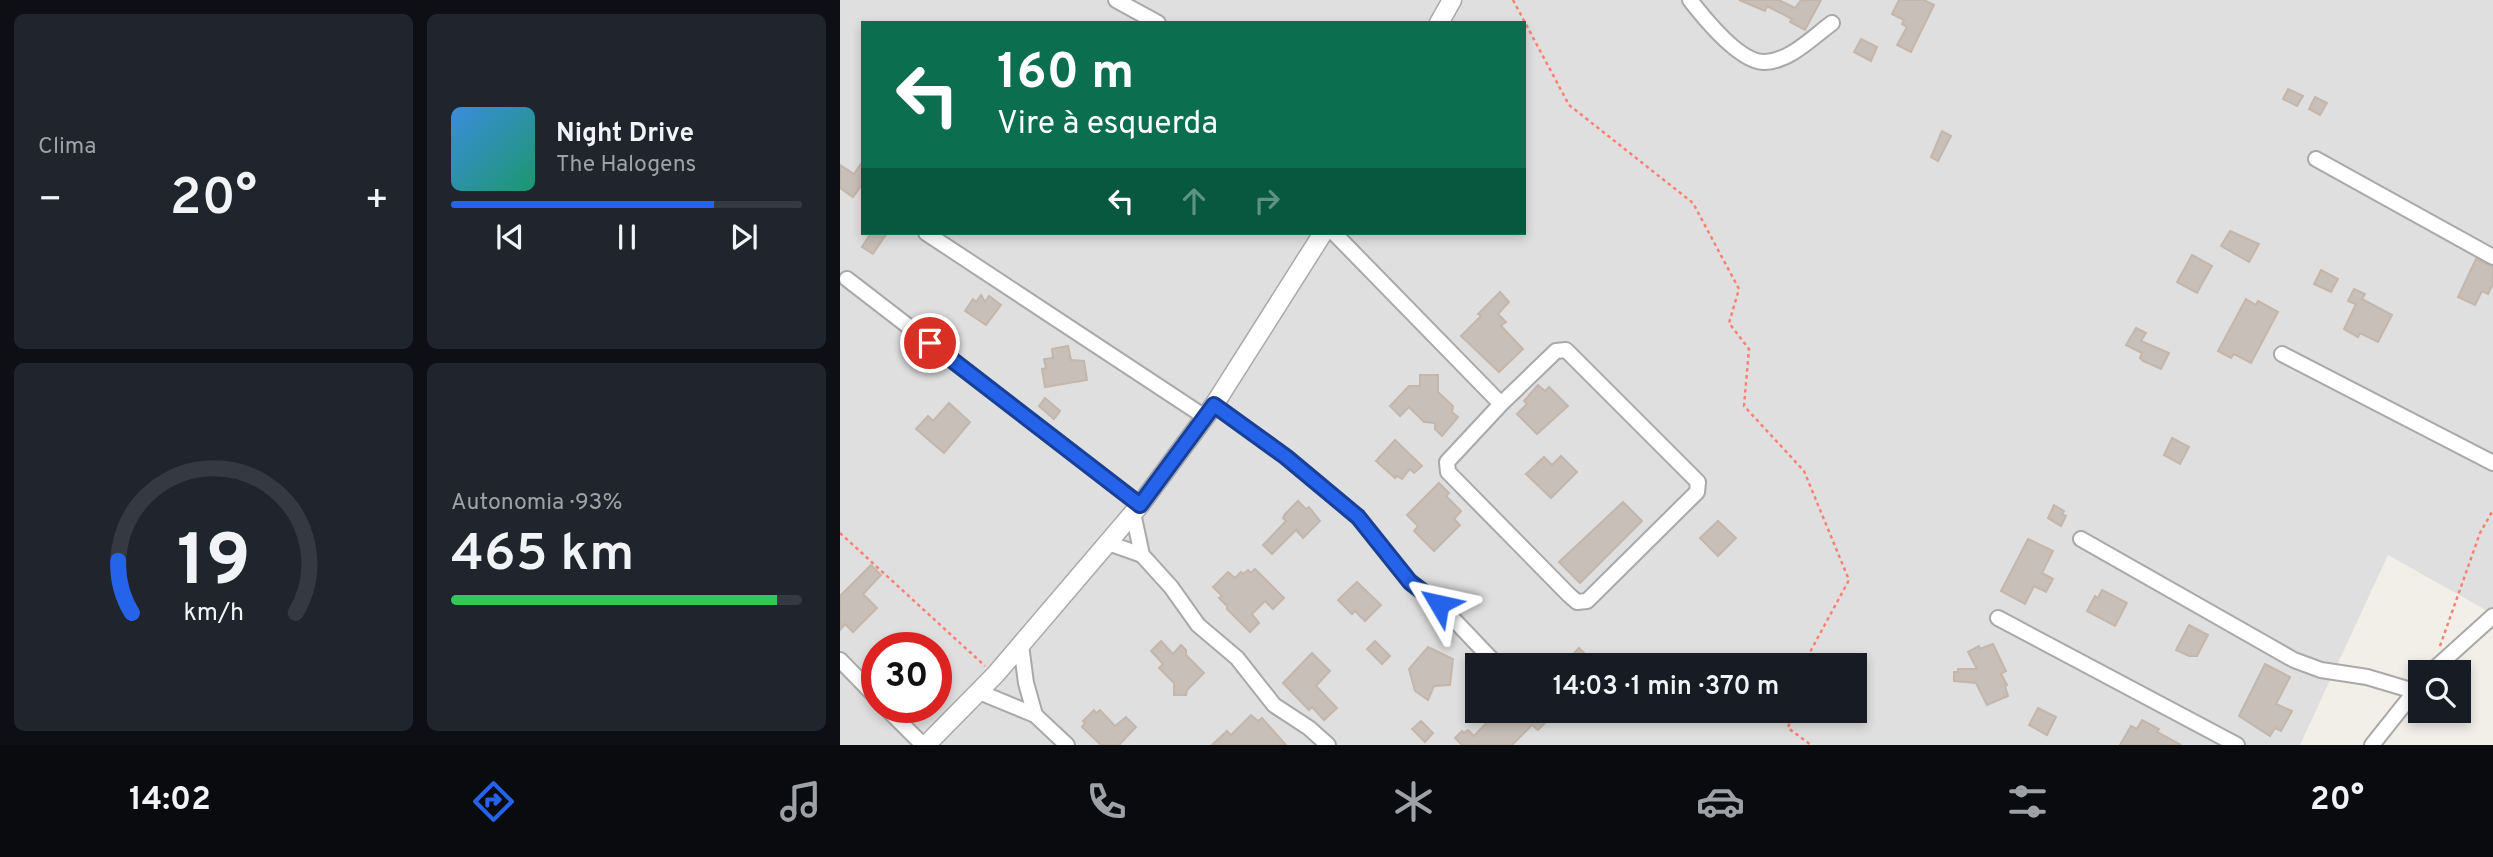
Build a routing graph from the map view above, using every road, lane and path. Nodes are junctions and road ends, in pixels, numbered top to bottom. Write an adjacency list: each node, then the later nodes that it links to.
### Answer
1 (1116, 0): 5 (street)
2 (1452, 0): 6 (street)
3 (1513, 0): 7 (path)
4 (1690, 0): 8 (street)
5 (1154, 21)
6 (1440, 21)
7 (1524, 21)
8 (1832, 23)
9 (1526, 24): 31 (path)
10 (2316, 159): 14 (street)
11 (929, 235): 18 (street)
12 (1323, 235): 18 (street)
13 (1336, 235): 17 (street)
14 (2493, 257)
15 (847, 279): 20 (street)
16 (2282, 354): 19 (street)
17 (1501, 404): 17 (street)
18 (1210, 411): 20 (street); 30 (street)
19 (2493, 463)
20 (1136, 509): 24 (street); 25 (street)
21 (2493, 510): 29 (path)
22 (840, 533): 34 (path)
23 (2081, 539): 36 (street)
24 (1108, 543): 25 (street); 28 (street)
25 (1142, 555): 44 (street)
26 (2493, 616): 33 (street)
27 (1998, 618): 46 (street)
28 (1021, 645): 34 (street); 39 (street)
29 (2439, 650)
30 (1486, 653)
31 (1809, 653)
32 (840, 660): 35 (street)
33 (2444, 660)
34 (995, 675): 37 (street)
35 (861, 682)
36 (2408, 686)
37 (979, 692): 39 (street); 42 (street)
38 (2408, 699): 47 (street)
39 (1035, 715): 43 (street)
40 (901, 723): 42 (street)
41 (1789, 723): 45 (path)
42 (924, 745)
43 (1067, 745)
44 (1328, 745)
45 (1811, 745)
46 (2237, 745)
47 (2372, 745)

